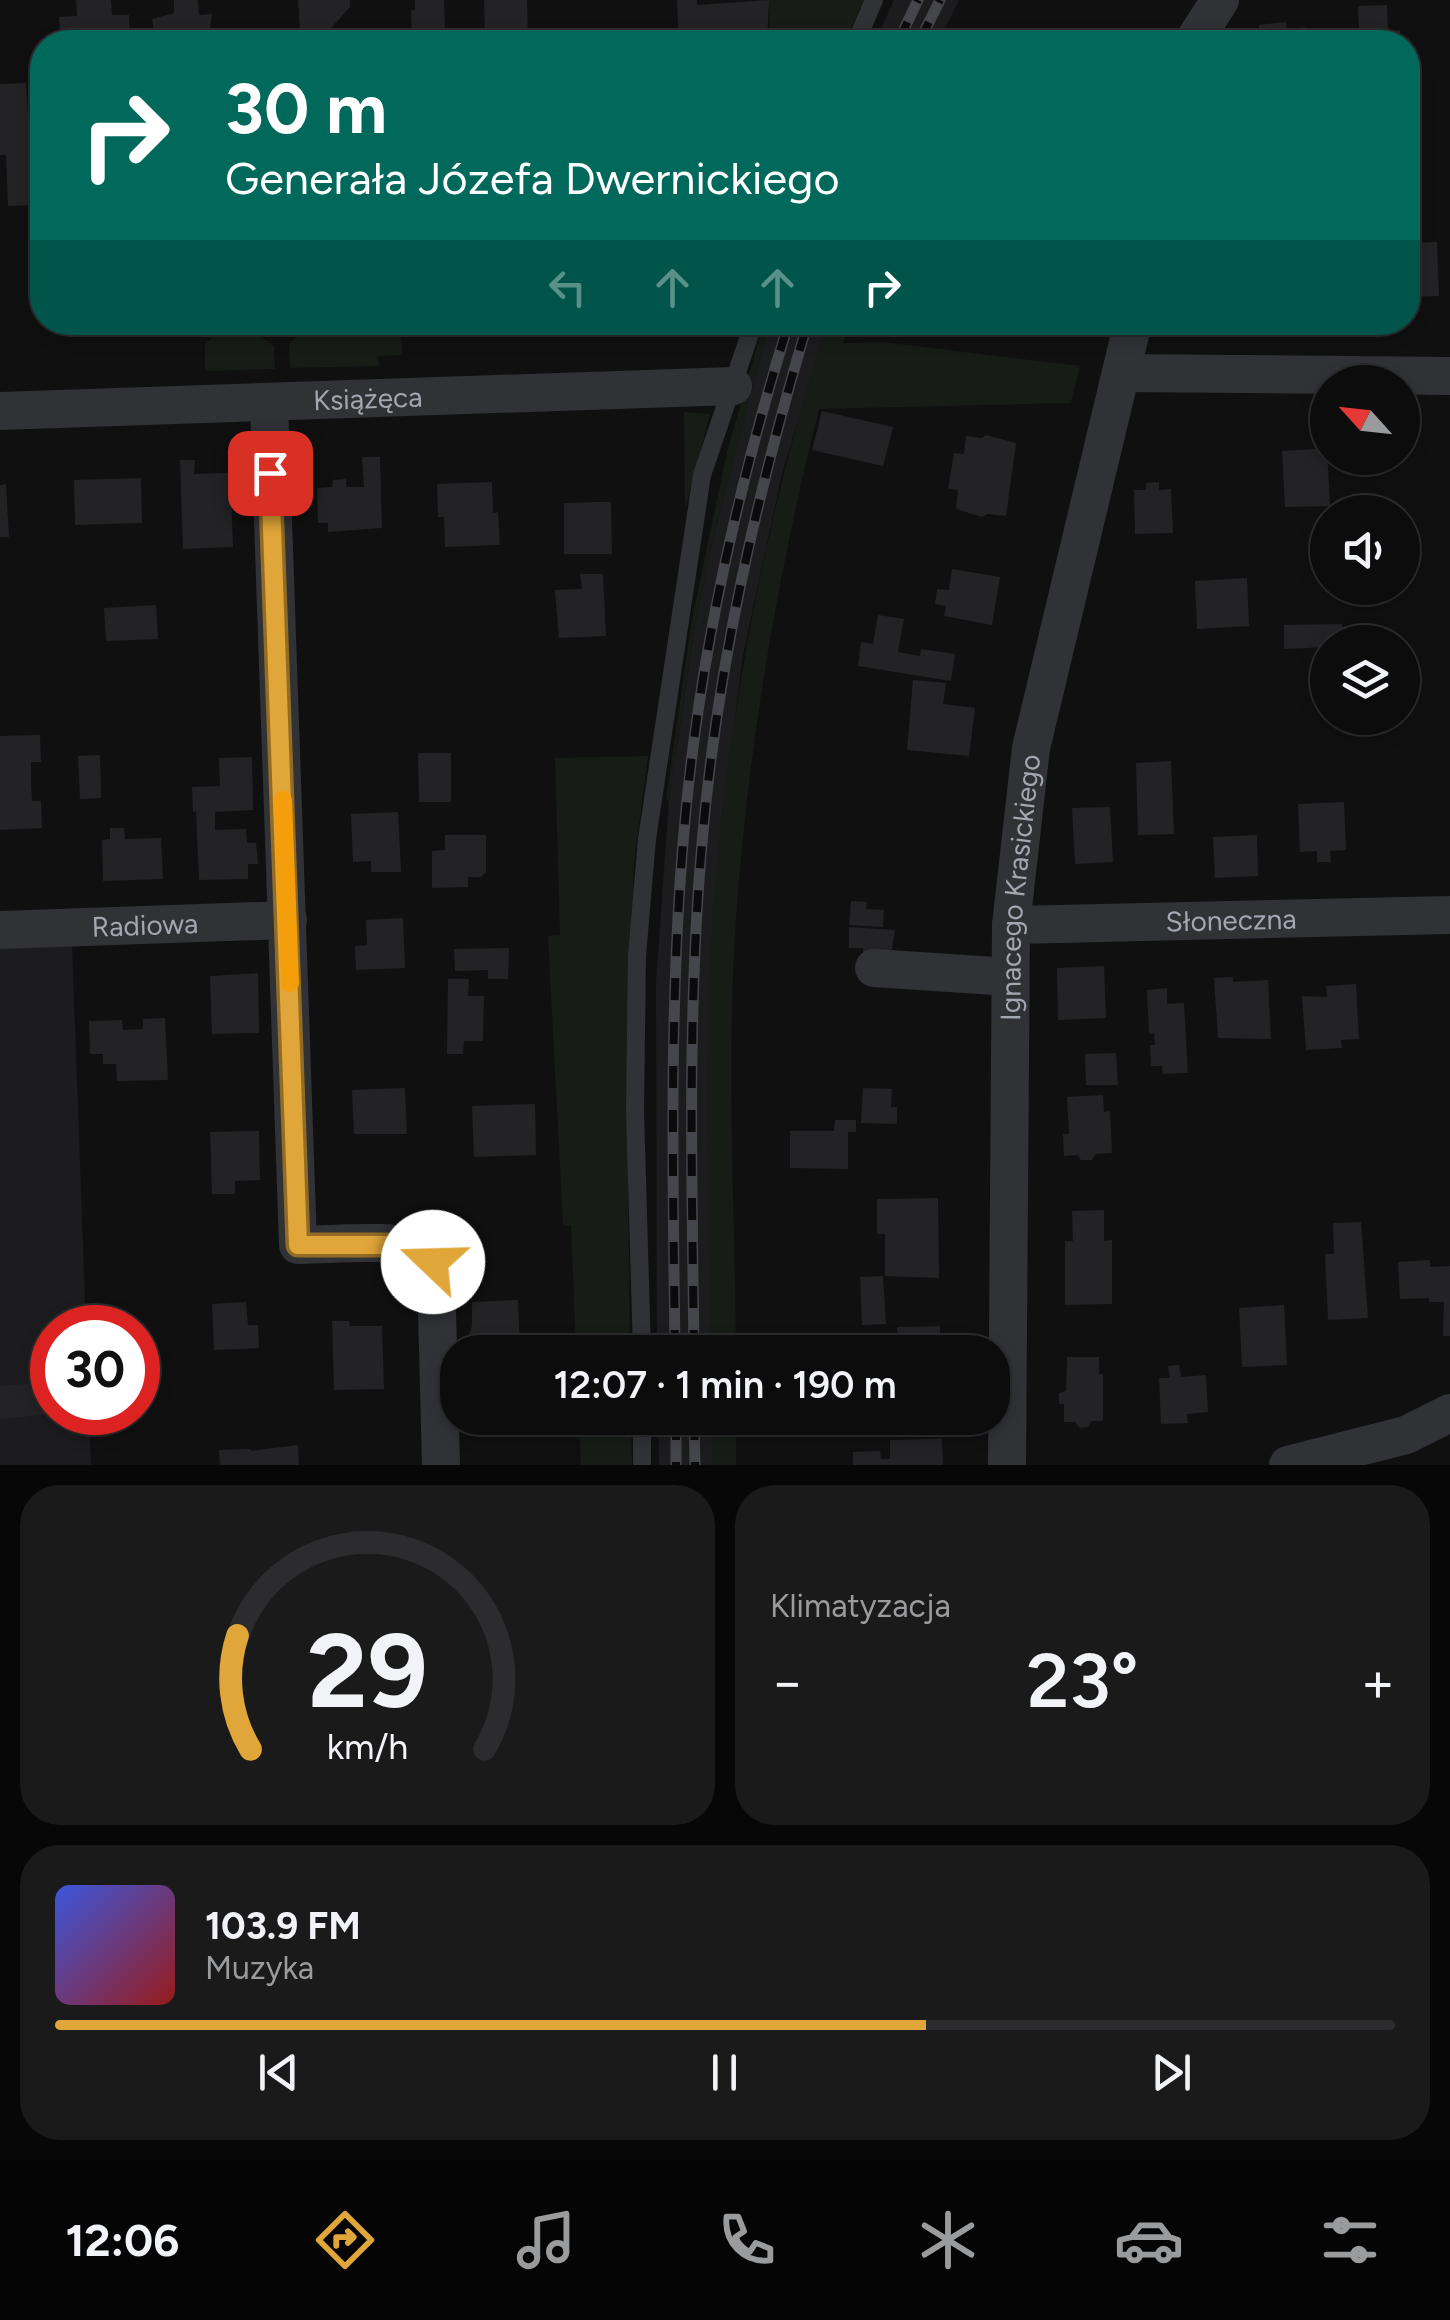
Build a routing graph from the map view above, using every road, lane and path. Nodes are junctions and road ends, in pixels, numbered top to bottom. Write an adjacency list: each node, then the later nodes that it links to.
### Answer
1 (874, 0): 3 (lane)
2 (1220, 0): 4 (street)
3 (861, 30)
4 (1201, 30)
5 (750, 335): 9 (lane)
6 (1130, 335): 7 (street, Ignacego Krasickiego)
7 (1123, 373): 8 (street); 14 (street, Ignacego Krasickiego)
8 (1450, 376)
9 (733, 386): 10 (street, Książęca); 18 (lane)
10 (269, 404): 11 (street, Książęca); 13 (street)
11 (0, 410)
12 (1450, 915): 14 (street, Słoneczna)
13 (288, 920): 15 (street, Radiowa); 22 (street)
14 (1010, 925): 17 (street, Ignacego Krasickiego)
15 (0, 930)
16 (874, 968): 17 (street)
17 (1010, 977): 24 (street, Ignacego Krasickiego)
18 (642, 1335)
19 (1450, 1412): 21 (street)
20 (642, 1435): 23 (lane)
21 (1414, 1450): 25 (street)
22 (441, 1465)
23 (642, 1465)
24 (1007, 1465)
25 (1288, 1465)

